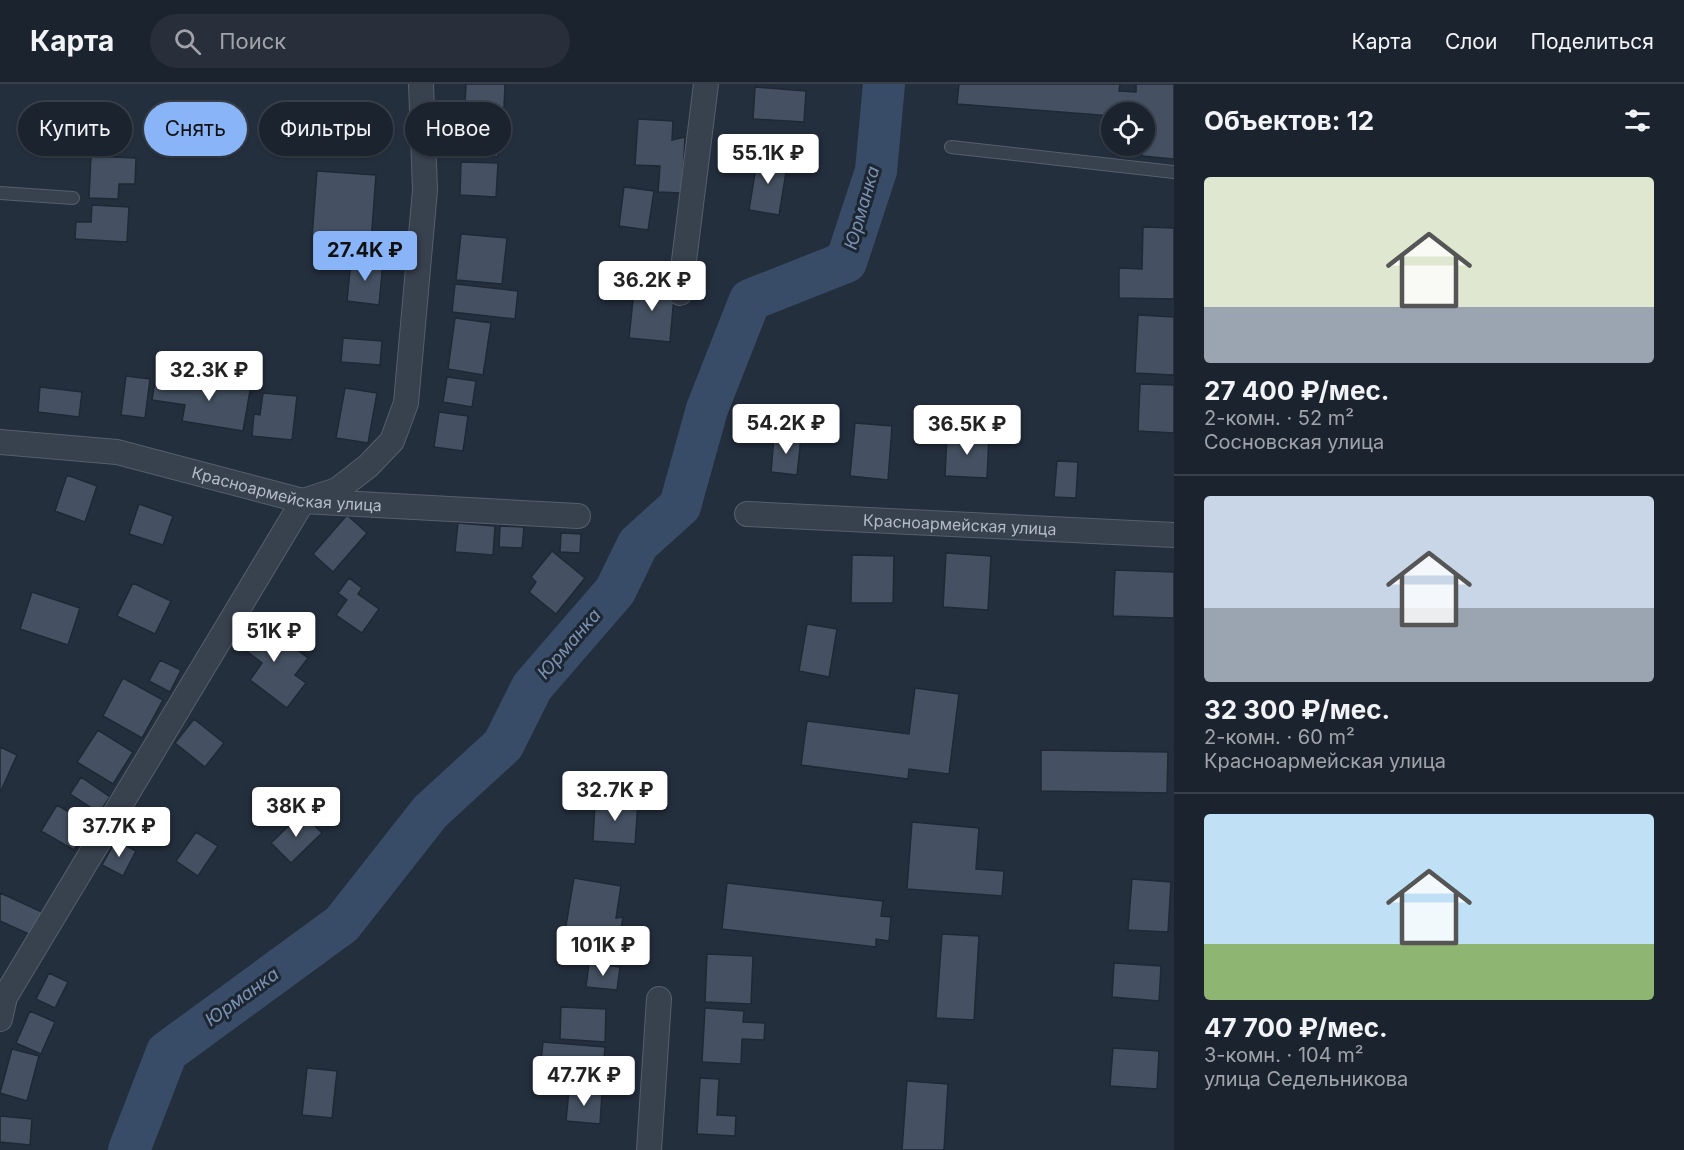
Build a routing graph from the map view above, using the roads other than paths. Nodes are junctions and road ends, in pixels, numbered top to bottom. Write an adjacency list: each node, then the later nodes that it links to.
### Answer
1 (421, 84): 9 (street)
2 (706, 84): 7 (street)
3 (951, 147): 4 (lane)
4 (1174, 172)
5 (0, 193): 6 (lane)
6 (73, 198)
7 (680, 293)
8 (0, 442): 9 (street, Красноармейская улица)
9 (303, 501): 11 (street, Красноармейская улица); 14 (street)
10 (747, 514): 12 (street, Красноармейская улица)
11 (578, 516)
12 (1174, 535)
13 (658, 999): 15 (street)
14 (0, 1019)
15 (649, 1150)

